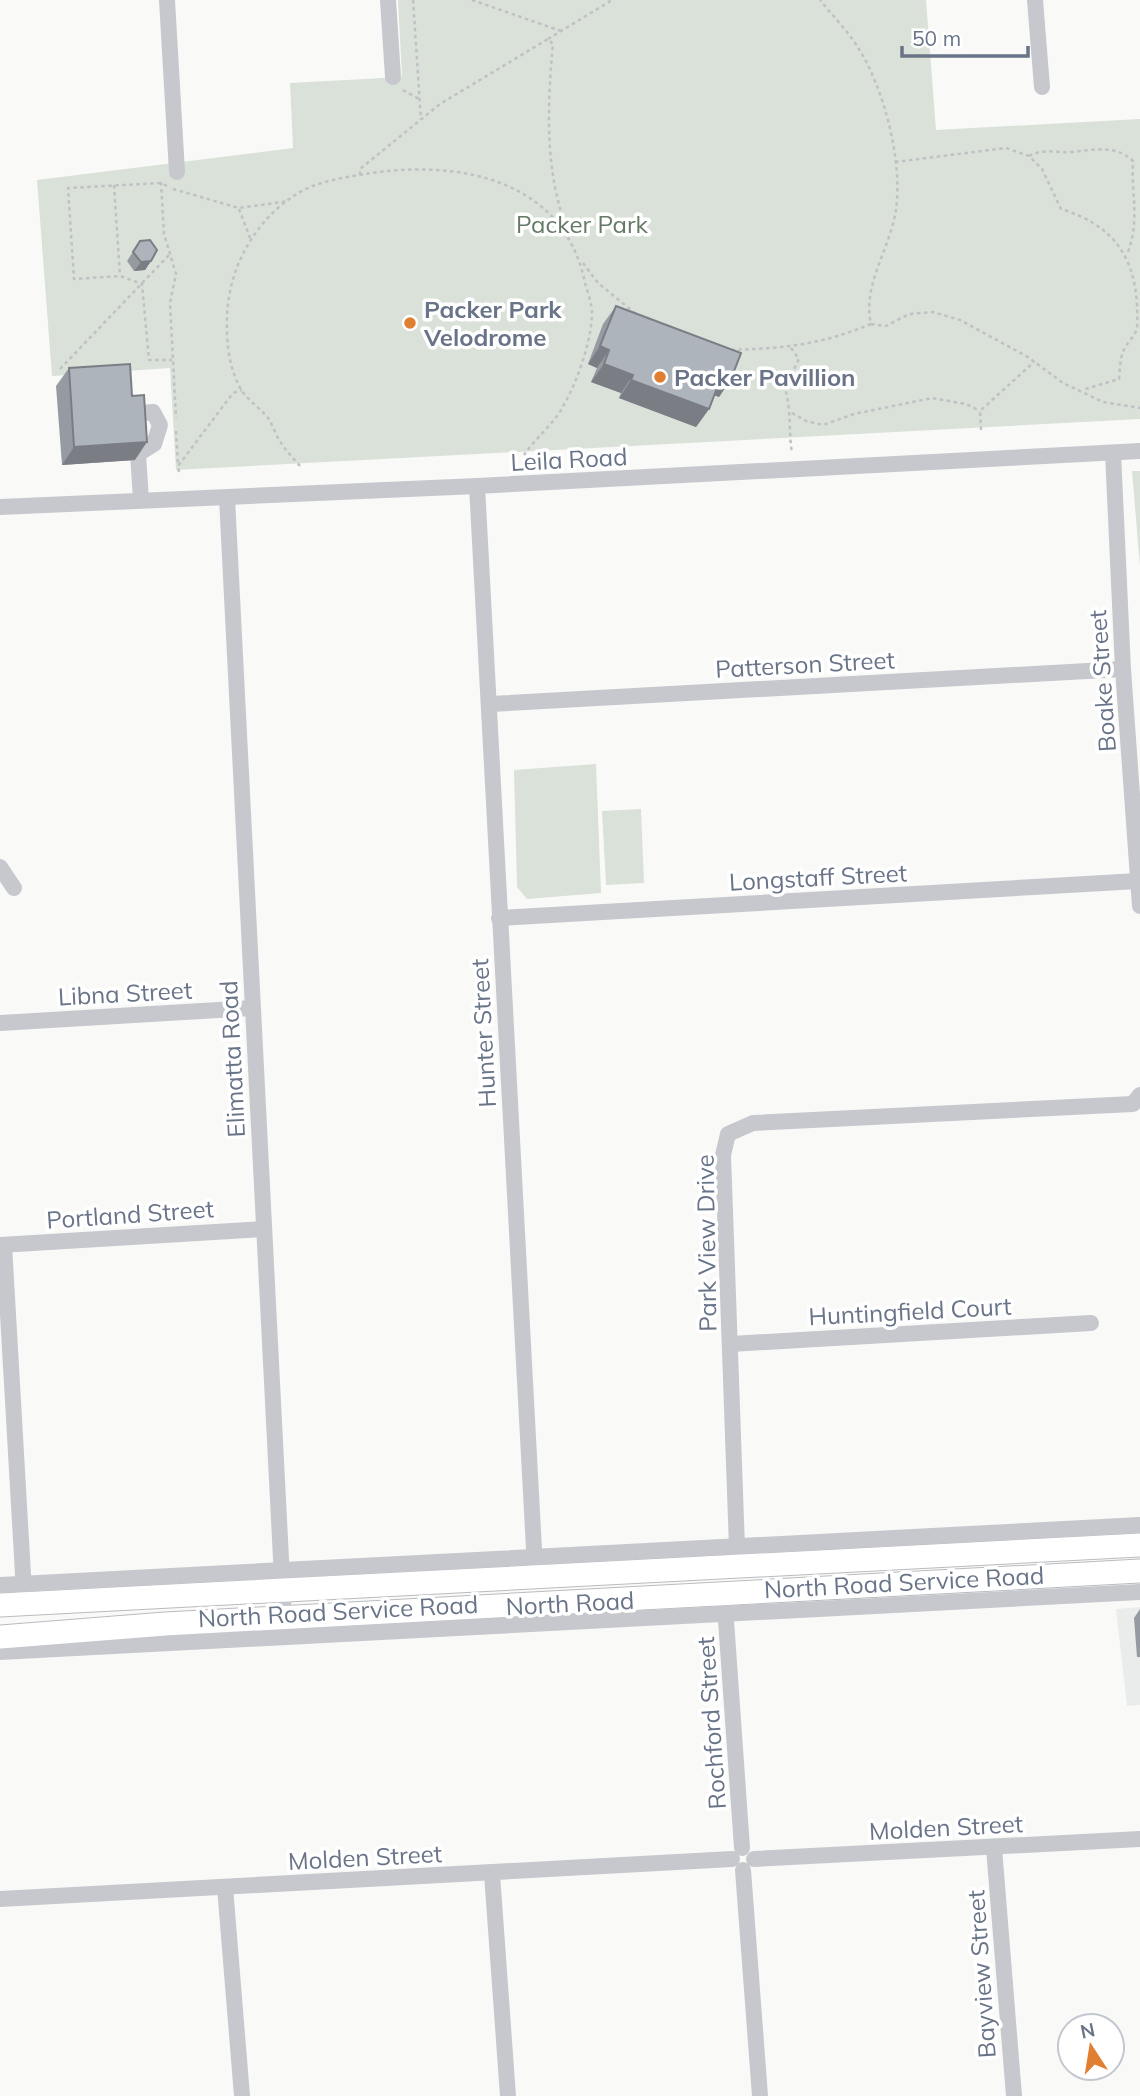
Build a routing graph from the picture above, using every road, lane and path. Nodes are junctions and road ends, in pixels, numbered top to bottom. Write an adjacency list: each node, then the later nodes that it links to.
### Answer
1 (167, 0): 15 (street)
2 (388, 0): 10 (street)
3 (413, 0): 12 (path)
4 (472, 0): 8 (path)
5 (612, 0): 8 (path)
6 (820, 0): 14 (path)
7 (1035, 0): 11 (street)
8 (561, 31): 9 (path)
9 (548, 38): 12 (path); 22 (path)
10 (393, 78)
11 (1042, 87)
12 (421, 120): 16 (path)
13 (1028, 156): 14 (path); 23 (path); 23 (path)
14 (895, 162): 29 (path)
15 (171, 174): 17 (path)
16 (360, 175): 19 (path); 22 (path)
17 (160, 183): 18 (path); 20 (path); 24 (path)
18 (114, 185): 26 (path); 26 (path)
19 (289, 201): 20 (path); 21 (path)
20 (239, 208): 21 (path)
21 (250, 238): 35 (path)
22 (572, 241): 25 (path)
23 (1128, 253): 36 (path)
24 (170, 254): 27 (path); 32 (path)
25 (581, 260): 28 (path); 44 (path)
26 (120, 276): 27 (path)
27 (142, 284): 32 (path); 34 (path)
28 (636, 315)
29 (871, 324): 30 (path); 33 (path)
30 (791, 348): 31 (path); 39 (path)
31 (722, 350)
32 (172, 360): 45 (path)
33 (1034, 362): 36 (path); 38 (path)
34 (60, 369)
35 (242, 390): 45 (path); 46 (path)
36 (1082, 390): 37 (path)
37 (1140, 408)
38 (980, 411): 39 (path); 40 (path)
39 (792, 413): 47 (path)
40 (981, 430)
41 (1140, 451): 42 (street, Leila Road)
42 (1113, 453): 47 (street, Leila Road); 53 (street, Boake Street)
43 (138, 454): 51 (street)
44 (524, 455)
45 (178, 466): 48 (path)
46 (299, 466)
47 (794, 470): 49 (street, Leila Road)
48 (178, 472)
49 (477, 486): 50 (street, Leila Road); 54 (street, Hunter Street)
50 (227, 498): 51 (street, Leila Road); 60 (street, Elimatta Road)
51 (141, 500): 52 (street, Leila Road)
52 (0, 507)
53 (1123, 669): 54 (street, Patterson Street); 56 (street, Boake Street)
54 (490, 704): 59 (street, Hunter Street)
55 (0, 867): 57 (street)
56 (1138, 881): 58 (street, Boake Street); 59 (street, Longstaff Street)
57 (14, 888)
58 (1140, 906)
59 (499, 918): 70 (street, Hunter Street)
60 (252, 1009): 61 (street, Libna Street); 63 (street, Elimatta Road)
61 (0, 1023)
62 (1137, 1099): 66 (street, Park View Drive)
63 (263, 1229): 64 (street, Portland Street); 73 (street, Elimatta Road)
64 (2, 1245): 76 (street)
65 (1091, 1323): 66 (street, Huntingfield Court)
66 (731, 1344): 69 (street, Park View Drive)
67 (1140, 1525): 69 (street, North Road Service Road)
68 (1140, 1545): 71 (highway, North Road)
69 (737, 1548): 70 (street, North Road Service Road)
70 (535, 1567): 71 (highway, North Road); 73 (highway, North Road)
71 (721, 1569): 78 (highway)
72 (1140, 1571): 78 (highway, North Road)
73 (283, 1581): 76 (highway, North Road); 79 (street, Elimatta Road)
74 (0, 1585): 76 (street)
75 (1140, 1592): 78 (street, North Road Service Road)
76 (24, 1594): 77 (highway, North Road)
77 (0, 1605)
78 (724, 1605): 79 (highway, North Road); 81 (street, North Road Service Road); 84 (street, Rochford Street)
79 (284, 1618): 80 (highway, North Road)
80 (0, 1637)
81 (0, 1652)
82 (1140, 1839): 83 (street, Molden Street)
83 (994, 1848): 84 (street, Molden Street); 91 (street, Bayview Street)
84 (743, 1859): 85 (street, Molden Street); 90 (street, Rochford Street)
85 (492, 1874): 86 (street, Molden Street); 89 (street)
86 (225, 1887): 87 (street, Molden Street); 88 (street)
87 (0, 1899)
88 (242, 2096)
89 (508, 2096)
90 (760, 2096)
91 (1014, 2096)

